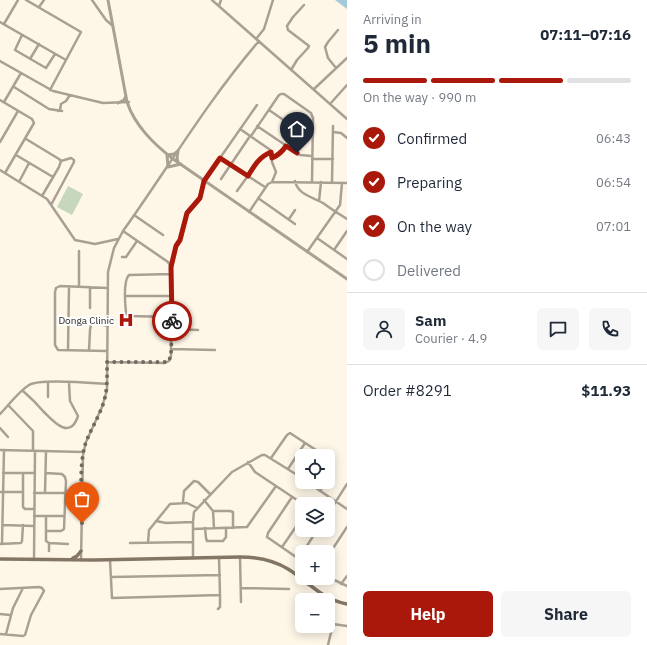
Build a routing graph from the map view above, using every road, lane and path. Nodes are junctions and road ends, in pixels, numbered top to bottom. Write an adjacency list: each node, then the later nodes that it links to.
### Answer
1 (18, 0): 13 (street)
2 (26, 0): 11 (street)
3 (44, 0): 11 (street)
4 (92, 0): 14 (street)
5 (108, 0): 14 (street)
6 (212, 0): 9 (street)
7 (221, 0): 9 (street)
8 (273, 0): 17 (street)
9 (219, 6): 17 (street)
10 (304, 6): 25 (street)
11 (39, 8): 22 (street)
12 (0, 22): 13 (street)
13 (4, 24): 16 (street)
14 (114, 26): 27 (street)
15 (338, 30): 24 (street)
16 (22, 35): 18 (street); 21 (street)
17 (258, 40): 25 (street); 55 (street)
18 (39, 44): 19 (street); 21 (street)
19 (55, 54): 21 (street); 22 (street)
20 (347, 58): 24 (street)
21 (30, 59)
22 (66, 60): 31 (street)
23 (0, 61): 26 (street)
24 (336, 68): 30 (street)
25 (291, 70): 30 (street)
26 (22, 73): 29 (street); 31 (street)
27 (123, 77): 33 (street); 35 (street)
28 (347, 85): 38 (street)
29 (14, 87): 34 (street); 42 (street)
30 (314, 89): 38 (street)
31 (50, 90): 32 (street)
32 (70, 95): 36 (street); 42 (street)
33 (126, 96): 35 (street); 36 (street)
34 (2, 101): 37 (street); 41 (street)
35 (128, 102): 36 (street); 57 (street)
36 (118, 103)
37 (0, 104)
38 (330, 104): 44 (street)
39 (257, 105): 47 (street)
40 (269, 110): 45 (street); 49 (street); 49 (street)
41 (18, 111): 52 (street); 53 (street)
42 (58, 111): 43 (street)
43 (62, 111)
44 (346, 117)
45 (257, 126): 50 (street); 54 (street)
46 (333, 126): 48 (street)
47 (240, 129): 50 (street); 59 (street)
48 (333, 132): 51 (street); 63 (street)
49 (312, 133): 61 (street)
50 (251, 136): 56 (street); 67 (street)
51 (347, 138)
52 (26, 139): 58 (street); 64 (street)
53 (0, 142)
54 (286, 146): 60 (street); 61 (street)
55 (178, 151): 57 (street); 62 (street); 66 (street)
56 (271, 152): 60 (street); 71 (street)
57 (167, 154): 62 (street); 68 (street)
58 (16, 155): 65 (street); 70 (street)
59 (220, 158): 67 (street); 74 (street)
60 (272, 158): 76 (street)
61 (312, 158): 63 (street); 78 (street)
62 (173, 159): 66 (street); 68 (street)
63 (333, 159): 80 (street)
64 (61, 161): 72 (street); 88 (street)
65 (29, 163): 72 (street); 75 (street)
66 (180, 163): 68 (street); 74 (street)
67 (231, 165): 71 (street); 73 (street)
68 (168, 167): 92 (street)
69 (0, 170): 70 (street)
70 (5, 173): 75 (street)
71 (248, 176): 83 (street); 84 (street)
72 (53, 178): 85 (street)
73 (220, 178)
74 (204, 181): 90 (street); 107 (street)
75 (19, 182): 85 (street)
76 (272, 182): 77 (street); 83 (street)
77 (295, 182): 78 (street); 87 (street)
78 (312, 182): 79 (street)
79 (321, 182): 80 (street); 87 (street)
80 (332, 182): 81 (street)
81 (342, 182): 82 (street); 91 (street)
82 (347, 183)
83 (265, 188): 86 (street)
84 (237, 190)
85 (42, 196): 88 (street)
86 (258, 198): 90 (street); 93 (street)
87 (320, 201): 91 (street)
88 (51, 206): 100 (street)
89 (295, 210): 93 (street)
90 (249, 212): 104 (street)
91 (336, 212): 94 (street); 99 (street)
92 (134, 216): 96 (street); 98 (street)
93 (289, 219): 95 (street)
94 (347, 219)
95 (295, 224)
96 (123, 231): 100 (street); 101 (street)
97 (347, 232): 102 (street)
98 (163, 235)
99 (317, 238): 102 (street); 104 (street)
100 (118, 239): 113 (street)
101 (138, 241): 105 (street); 107 (street)
102 (334, 250): 106 (street)
103 (79, 251): 111 (street)
104 (307, 252): 109 (street)
105 (122, 257)
106 (347, 259)
107 (171, 267): 108 (street)
108 (172, 274): 114 (street); 115 (street)
109 (347, 279)
110 (69, 286): 111 (street); 122 (street); 122 (street)
111 (79, 287): 112 (street)
112 (90, 287): 113 (street); 116 (street)
113 (108, 288): 118 (street)
114 (125, 296): 115 (street); 117 (street)
115 (172, 296): 117 (street)
116 (90, 308)
117 (172, 317): 119 (street)
118 (108, 326): 124 (street); 125 (street)
119 (171, 329): 120 (street); 121 (street)
120 (198, 330)
121 (171, 349): 123 (street); 126 (street)
122 (68, 350): 124 (street)
123 (215, 350)
124 (89, 351): 125 (street)
125 (107, 351): 126 (street)
126 (107, 362): 129 (street)
127 (48, 382): 128 (street); 130 (street); 131 (street)
128 (68, 383): 129 (street); 130 (street)
129 (107, 384): 142 (street)
130 (24, 391): 132 (street)
131 (48, 397)
132 (8, 406): 133 (street); 140 (street)
133 (0, 414)
134 (0, 428): 135 (street)
135 (8, 436)
136 (305, 443): 137 (street); 143 (street); 145 (street)
137 (313, 449)
138 (0, 450): 139 (street)
139 (4, 450): 140 (street); 146 (street)
140 (34, 451): 141 (street); 148 (street)
141 (46, 451): 142 (street); 149 (street)
142 (84, 452): 195 (street)
143 (271, 458): 144 (street); 145 (street)
144 (248, 462): 152 (street); 160 (street)
145 (288, 469): 150 (street)
146 (3, 473): 147 (street); 155 (street)
147 (23, 473): 148 (street); 156 (street)
148 (35, 473): 157 (street)
149 (46, 473): 158 (street); 159 (street)
150 (295, 474)
151 (347, 484): 165 (street)
152 (276, 486): 161 (street); 181 (street)
153 (317, 489): 154 (street)
154 (320, 491): 165 (street)
155 (2, 492): 156 (street); 175 (street)
156 (23, 492): 167 (street)
157 (34, 492): 158 (street); 167 (street)
158 (45, 493): 159 (street)
159 (65, 493): 172 (street)
160 (210, 494): 163 (street); 164 (street)
161 (292, 497): 162 (street); 193 (street)
162 (295, 499)
163 (204, 500): 166 (street); 169 (street)
164 (183, 502): 166 (street); 173 (street)
165 (336, 502): 168 (street)
166 (197, 508): 174 (street)
167 (34, 509): 170 (street)
168 (347, 509)
169 (213, 511): 179 (street); 181 (street)
170 (34, 516): 171 (street); 177 (street)
171 (46, 516): 172 (street); 185 (street)
172 (64, 516): 185 (street)
173 (156, 521): 174 (street); 188 (street)
174 (193, 522): 184 (street)
175 (3, 525): 176 (street); 189 (street)
176 (23, 525): 177 (street); 189 (street)
177 (34, 526): 201 (street)
178 (206, 528): 179 (street); 180 (street); 184 (street)
179 (214, 528): 180 (street)
180 (226, 528): 181 (street)
181 (234, 528)
182 (295, 528): 193 (street)
183 (347, 528): 192 (street)
184 (193, 529): 186 (street)
185 (46, 531): 190 (street)
186 (193, 542): 188 (street); 199 (street)
187 (130, 543): 188 (street)
188 (148, 543)
189 (1, 544)
190 (49, 544): 191 (street); 194 (street)
191 (68, 544)
192 (335, 546)
193 (282, 547): 196 (street)
194 (49, 551)
195 (82, 551): 202 (main road); 203 (street)
196 (295, 556)
197 (219, 557): 198 (main road); 199 (main road); 206 (street)
198 (240, 557): 205 (main road); 214 (street)
199 (193, 558): 204 (main road)
200 (0, 559): 201 (main road)
201 (34, 559): 202 (main road)
202 (70, 559): 203 (main road)
203 (81, 560): 204 (main road)
204 (110, 560): 208 (street)
205 (295, 574)
206 (220, 575): 208 (street); 217 (street)
207 (347, 576): 210 (street)
208 (111, 577): 217 (street)
209 (335, 581): 210 (street)
210 (341, 584): 212 (street)
211 (308, 585): 219 (main road)
212 (347, 586)
213 (23, 588): 215 (street); 222 (street); 225 (street)
214 (241, 588): 216 (street); 218 (street)
215 (0, 589)
216 (289, 589)
217 (220, 596): 220 (street)
218 (241, 602)
219 (347, 604)
220 (218, 609)
221 (0, 614): 222 (street)
222 (10, 615): 225 (street)
223 (347, 626): 226 (street)
224 (0, 634): 225 (street)
225 (6, 634)
226 (328, 645)

